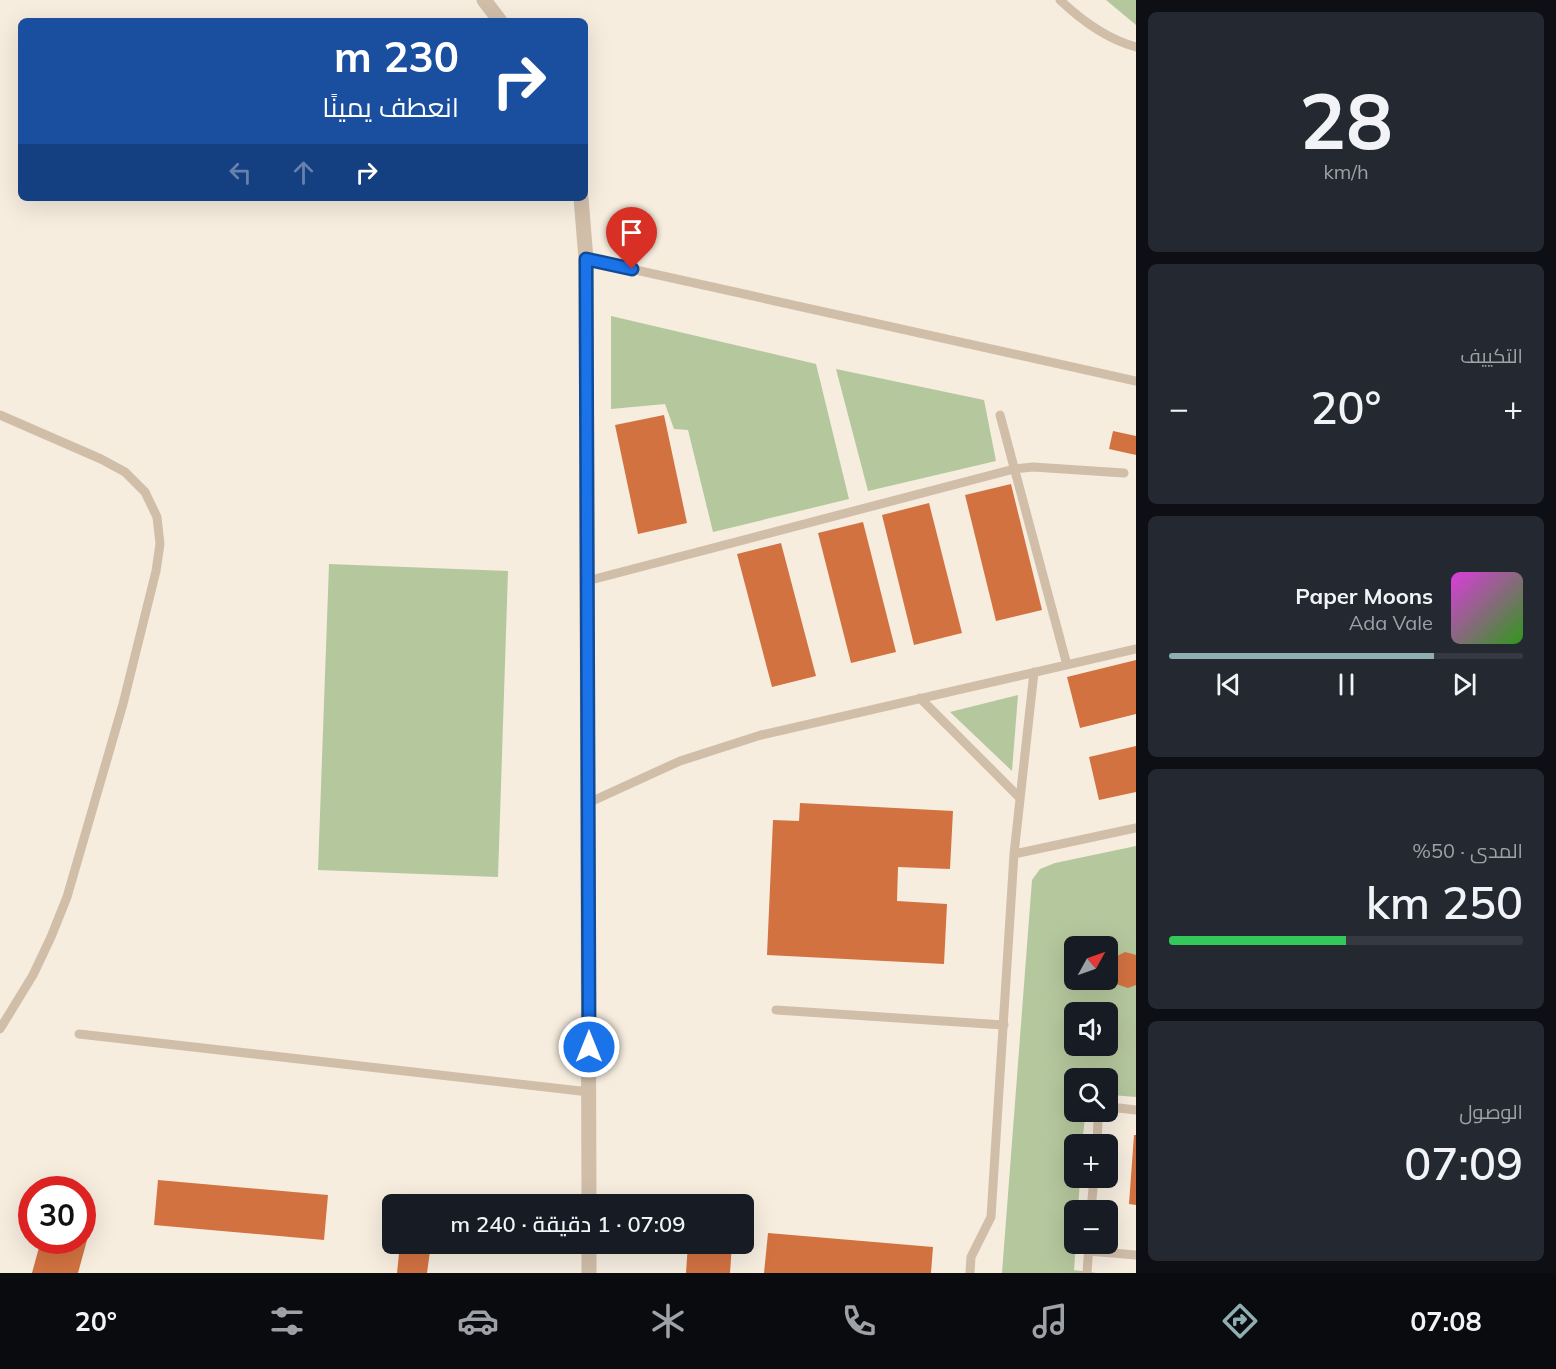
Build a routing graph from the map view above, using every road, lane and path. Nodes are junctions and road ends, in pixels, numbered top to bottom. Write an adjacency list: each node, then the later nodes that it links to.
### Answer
1 (1060, 0): 4 (lane)
2 (491, 2): 3 (street)
3 (499, 18)
4 (1136, 47)
5 (581, 201): 6 (street)
6 (586, 259): 7 (lane); 12 (street)
7 (1136, 381)
8 (0, 415): 23 (lane)
9 (1000, 415): 10 (lane)
10 (1014, 469): 11 (lane); 12 (lane); 14 (lane)
11 (1124, 473)
12 (587, 581): 18 (street)
13 (1136, 649): 14 (lane)
14 (1067, 665): 15 (lane)
15 (1034, 672): 16 (lane); 17 (lane)
16 (920, 698): 17 (lane); 18 (lane)
17 (1020, 798): 20 (lane)
18 (588, 804): 25 (street)
19 (1136, 828): 20 (lane)
20 (1014, 854): 22 (lane)
21 (776, 1010): 22 (lane)
22 (1004, 1025): 34 (lane)
23 (0, 1029)
24 (79, 1034): 25 (lane)
25 (589, 1092): 28 (street)
26 (1118, 1108): 27 (lane)
27 (1136, 1110)
28 (589, 1194)
29 (1118, 1252): 32 (lane)
30 (589, 1254): 33 (street)
31 (1088, 1254): 35 (lane)
32 (1136, 1255)
33 (589, 1273)
34 (970, 1273)
35 (1087, 1273)

